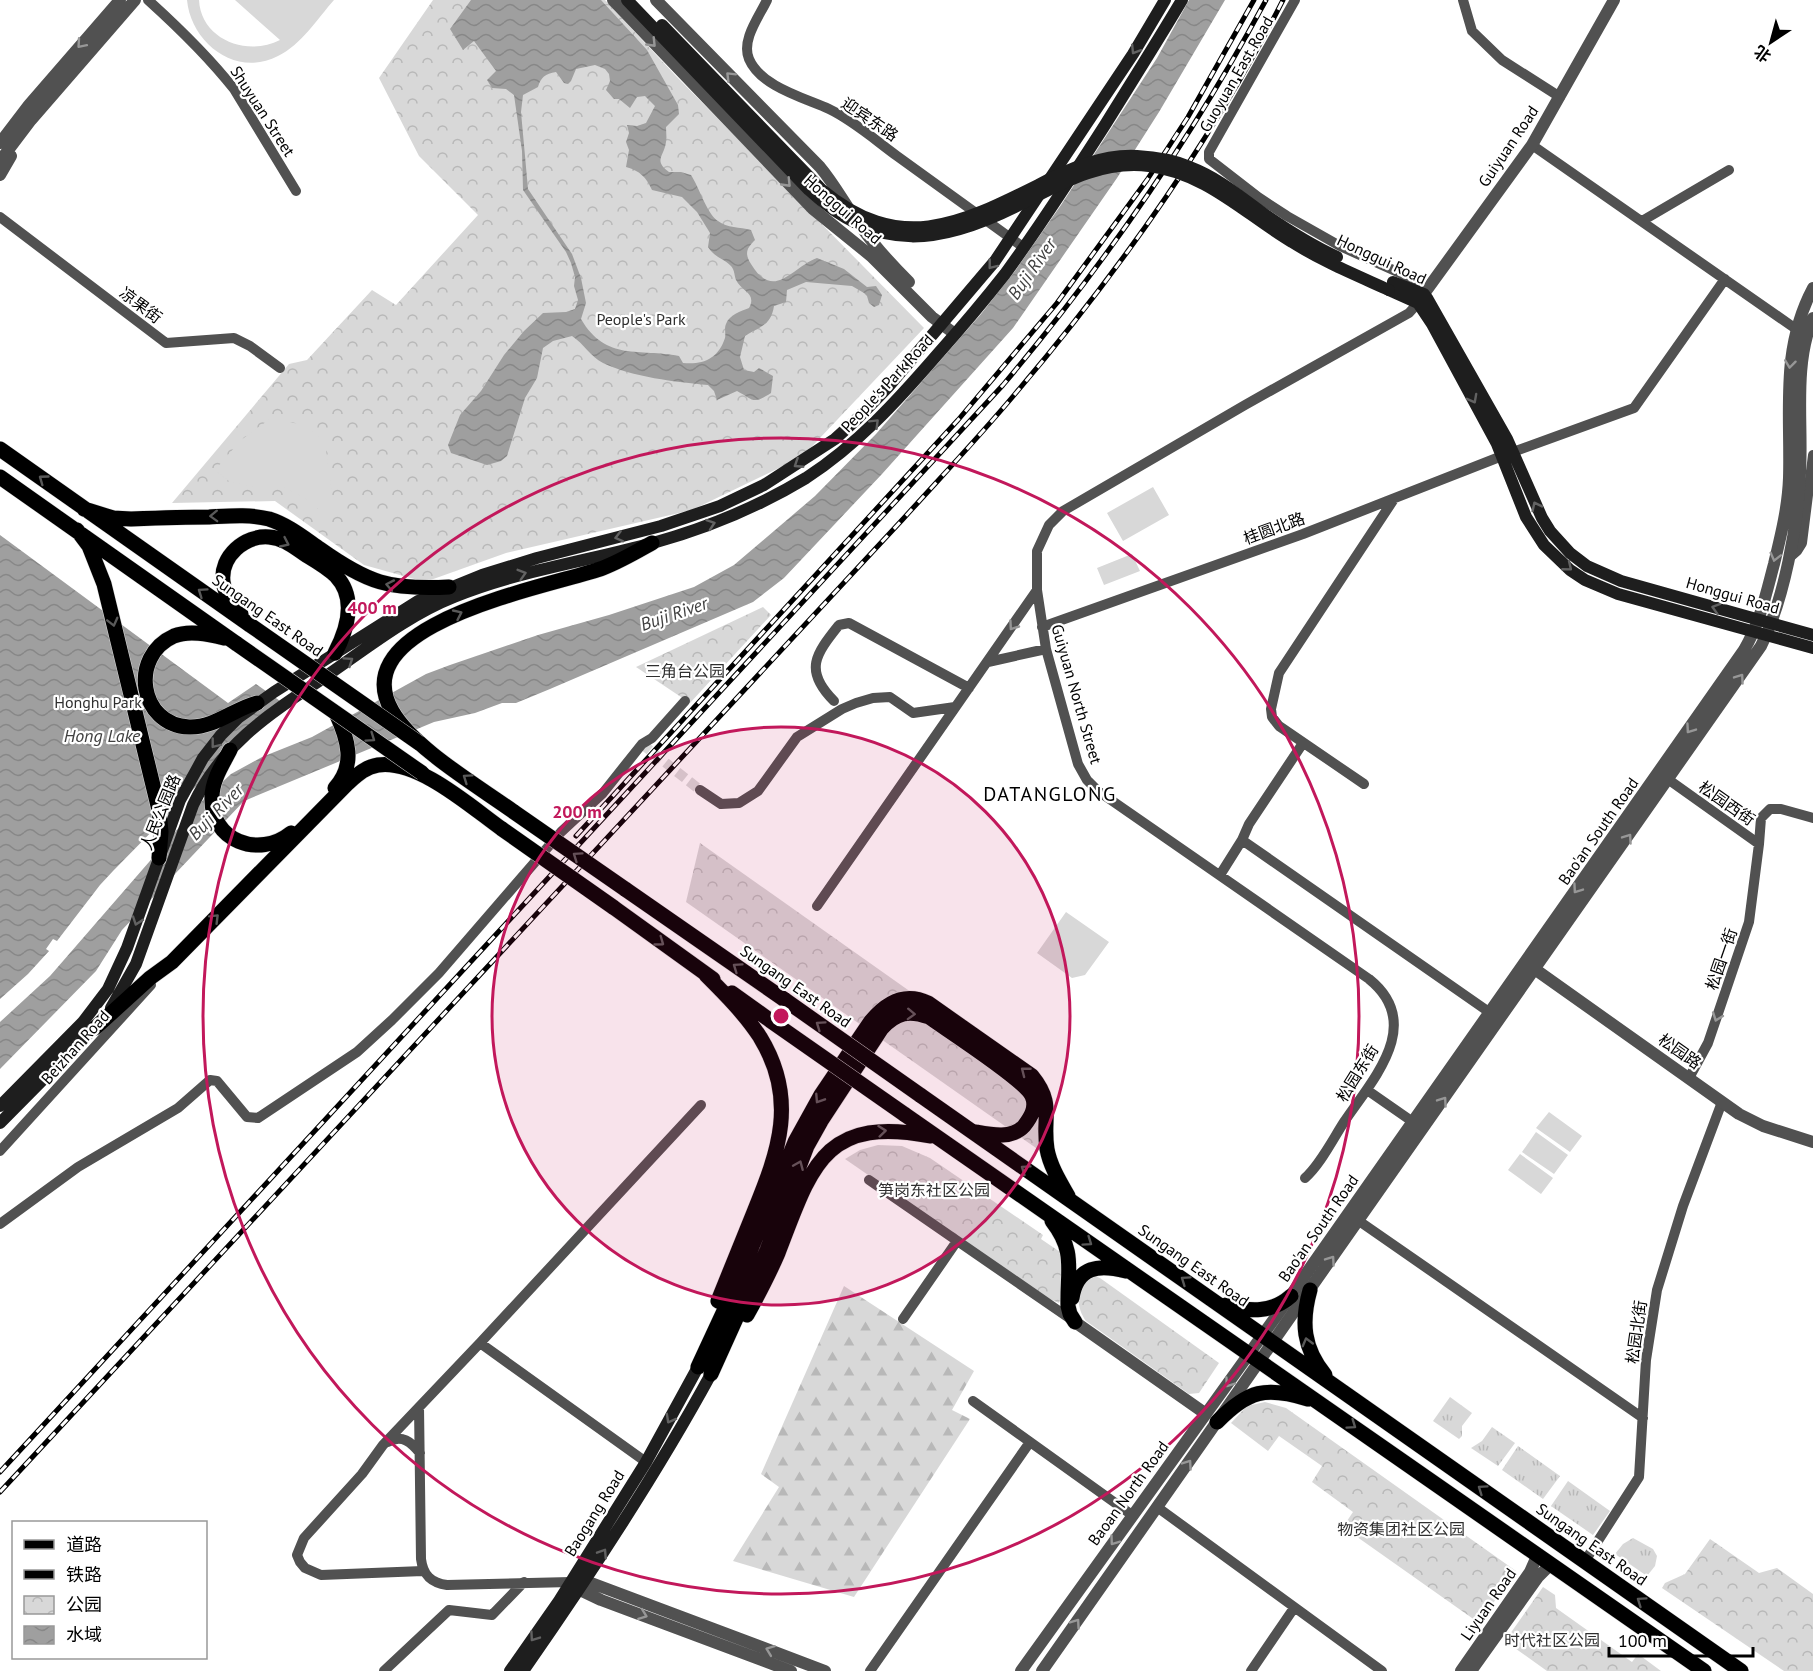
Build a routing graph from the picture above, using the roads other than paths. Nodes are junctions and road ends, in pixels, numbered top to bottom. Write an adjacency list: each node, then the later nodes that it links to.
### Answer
1 (120, 0): 15 (street, one-way to 15)
2 (135, 0): 16 (street)
3 (148, 0): 23 (street, Shuyuan Street)
4 (613, 0): 33 (street, Honggui Road, one-way to 33)
5 (627, 0): 29 (main road, Honggui Road, bridge)
6 (638, 0): 29 (main road, Honggui Road, bridge)
7 (656, 0): 33 (street, Honggui Road, one-way to 7)
8 (767, 0): 26 (street, 迎宾东路)
9 (1165, 0): 26 (main road, People's Park Road, one-way to 26)
10 (1182, 0): 27 (main road, People's Park Road)
11 (1295, 0): 31 (street, Guoyuan East Road)
12 (1463, 0): 14 (street)
13 (1614, 0): 14 (street, Guiyuan Road)
14 (1560, 97): 19 (street, Guiyuan Road)
15 (29, 105): 17 (street); 18 (street)
16 (31, 120): 20 (street); 22 (street)
17 (0, 133)
18 (0, 143)
19 (1532, 145): 25 (street); 31 (street, Guiyuan Road)
20 (0, 161)
21 (1729, 170): 25 (street)
22 (0, 176)
23 (296, 191)
24 (0, 217): 36 (street, 凉果街)
25 (1642, 221): 28 (street)
26 (1011, 238): 27 (street, 迎宾东路); 33 (main road, People's Park Road, one-way to 33)
27 (1023, 247): 35 (main road, People's Park Road)
28 (1725, 279): 34 (street); 38 (street, 桂圆北路)
29 (1391, 286): 31 (main road, Honggui Road)
30 (1813, 288): 34 (street, Bao'an South Road)
31 (1421, 298): 38 (main road, Honggui Road); 47 (street, Guiyuan North Street)
32 (1813, 318): 45 (street, Bao'an South Road)
33 (944, 323): 35 (street, Honggui Road); 46 (main road, People's Park Road, one-way to 46)
34 (1797, 328): 50 (street, Bao'an South Road, one-way to 50)
35 (955, 334): 44 (main road, People's Park Road, one-way to 35)
36 (280, 369)
37 (0, 449): 42 (main road, Sungang East Road, one-way to 37)
38 (1508, 454): 41 (street, 桂圆北路); 50 (main road, Honggui Road)
39 (1813, 461): 45 (street)
40 (0, 477): 43 (main road)
41 (1394, 499): 49 (street, 桂圆北路); 66 (street)
42 (84, 509): 46 (main road, one-way to 42); 48 (main road, Sungang East Road, one-way to 42)
43 (77, 530): 52 (main road); 76 (main road, one-way to 76)
44 (652, 543): 62 (main road, People's Park Road, one-way to 44); 65 (main road, one-way to 44, bridge)
45 (1789, 558): 50 (street, Bao'an South Road)
46 (448, 587): 55 (main road, People's Park Road)
47 (1037, 590): 49 (street, Guiyuan North Street); 56 (street, one-way to 56)
48 (250, 625): 55 (main road, one-way to 55); 65 (main road, Sungang East Road, bridge)
49 (1042, 627): 54 (street, Guiyuan North Street)
50 (1763, 627): 51 (main road, Honggui Road); 53 (main road, Honggui Road); 69 (street, Bao'an South Road, one-way to 50); 83 (street, Bao'an South Road, one-way to 83)
51 (1813, 635)
52 (234, 642): 61 (main road); 64 (main road, bridge)
53 (1813, 648)
54 (1046, 649): 56 (street); 77 (street, Guiyuan North Street)
55 (334, 653): 58 (main road, People's Park Road)
56 (988, 662): 57 (street)
57 (969, 688): 59 (street); 63 (street)
58 (274, 692): 61 (main road, 人民公园路)
59 (834, 700)
60 (685, 701): 101 (street)
61 (257, 703): 76 (main road, 人民公园路, one-way to 76)
62 (283, 705): 67 (main road, 人民公园路)
63 (955, 707): 71 (street); 78 (street)
64 (336, 713): 68 (main road, one-way to 68, bridge); 72 (main road)
65 (418, 743): 92 (main road, Sungang East Road, one-way to 65, bridge)
66 (1303, 743): 70 (street); 74 (street)
67 (230, 750): 72 (main road); 84 (main road, 人民公园路)
68 (422, 773): 72 (main road, bridge); 81 (main road, one-way to 81, bridge)
69 (1669, 780): 75 (street, 松园西街); 80 (street, Bao'an South Road, one-way to 69)
70 (1364, 784)
71 (700, 790)
72 (313, 815): 79 (main road, one-way to 72)
73 (1813, 818): 75 (street, 松园西街)
74 (1242, 840): 77 (street); 83 (street)
75 (1759, 844): 85 (street, 松园一街, one-way to 85)
76 (159, 858): 89 (main road, 人民公园路, one-way to 89)
77 (1220, 875): 82 (street, Guiyuan North Street)
78 (817, 906)
79 (172, 962): 84 (main road); 95 (street, Beizhan Road)
80 (1536, 970): 85 (street, 松园路); 100 (street, Bao'an South Road, one-way to 80)
81 (706, 975): 93 (main road, bridge); 112 (main road)
82 (1369, 979): 86 (street, 松园东街)
83 (1489, 1012): 90 (street, Bao'an South Road)
84 (95, 1028): 91 (main road, 人民公园路)
85 (1689, 1078): 87 (street, 松园路)
86 (1367, 1090): 90 (street); 96 (street, 松园东街)
87 (1722, 1102): 94 (street, 松园路); 118 (street, 松园北街)
88 (701, 1105): 110 (street)
89 (0, 1106)
90 (1413, 1122): 105 (street, Bao'an South Road)
91 (0, 1123)
92 (964, 1127): 98 (main road, Sungang East Road, one-way to 92); 112 (main road, one-way to 92)
93 (937, 1137): 99 (main road); 112 (main road, one-way to 93)
94 (1813, 1143)
95 (0, 1151)
96 (1305, 1178)
97 (869, 1180): 102 (street)
98 (1071, 1200): 106 (main road, Sungang East Road, one-way to 98); 112 (main road, one-way to 112)
99 (1043, 1210): 103 (main road, one-way to 103); 108 (main road)
100 (1359, 1221): 104 (street, Bao'an South Road, one-way to 100); 118 (street)
101 (0, 1224)
102 (957, 1241): 107 (street); 108 (street)
103 (1134, 1274): 108 (main road); 111 (main road)
104 (1310, 1290): 109 (street, Bao'an South Road); 113 (main road, one-way to 104)
105 (1291, 1296): 106 (main road); 109 (street, Bao'an South Road)
106 (1214, 1301): 109 (main road, Sungang East Road)
107 (903, 1319)
108 (1075, 1322): 117 (street)
109 (1268, 1339): 111 (street, Baoan North Road); 113 (main road, Sungang East Road)
110 (480, 1343): 116 (street); 122 (street)
111 (1255, 1357): 115 (main road); 117 (street, Baoan North Road)
112 (704, 1370): 122 (main road, Baogang Road, one-way to 122); 130 (main road, Baogang Road, one-way to 112)
113 (1335, 1386): 126 (main road, Sungang East Road, one-way to 113)
114 (973, 1401): 119 (street)
115 (1322, 1404): 117 (main road); 125 (main road, one-way to 125)
116 (419, 1407): 120 (street); 121 (street)
117 (1212, 1418): 123 (street, Baoan North Road, one-way to 117); 124 (street, Baoan North Road)
118 (1644, 1418): 126 (street, 松园北街)
119 (1030, 1442): 124 (street); 137 (street)
120 (383, 1445): 121 (street); 128 (street)
121 (420, 1453): 128 (street)
122 (646, 1462): 130 (main road, Baogang Road)
123 (1157, 1508): 131 (street); 139 (street, Baoan North Road, one-way to 123)
124 (1132, 1515): 138 (street, Baoan North Road, one-way to 138)
125 (1538, 1554): 127 (main road); 142 (street, Liyuan Road)
126 (1585, 1561): 145 (main road, Sungang East Road, one-way to 126)
127 (1551, 1564): 143 (street, Liyuan Road); 144 (main road)
128 (423, 1571): 129 (street)
129 (524, 1582): 130 (street); 132 (street)
130 (579, 1584): 133 (main road, Baogang Road, one-way to 133); 134 (main road, Baogang Road); 135 (street, one-way to 135); 136 (street, one-way to 130)
131 (1294, 1608): 140 (street); 141 (street)
132 (384, 1671)
133 (510, 1671)
134 (523, 1671)
135 (791, 1671)
136 (825, 1671)
137 (870, 1671)
138 (1021, 1671)
139 (1042, 1671)
140 (1251, 1671)
141 (1382, 1671)
142 (1461, 1671)
143 (1471, 1671)
144 (1704, 1671)
145 (1741, 1671)

